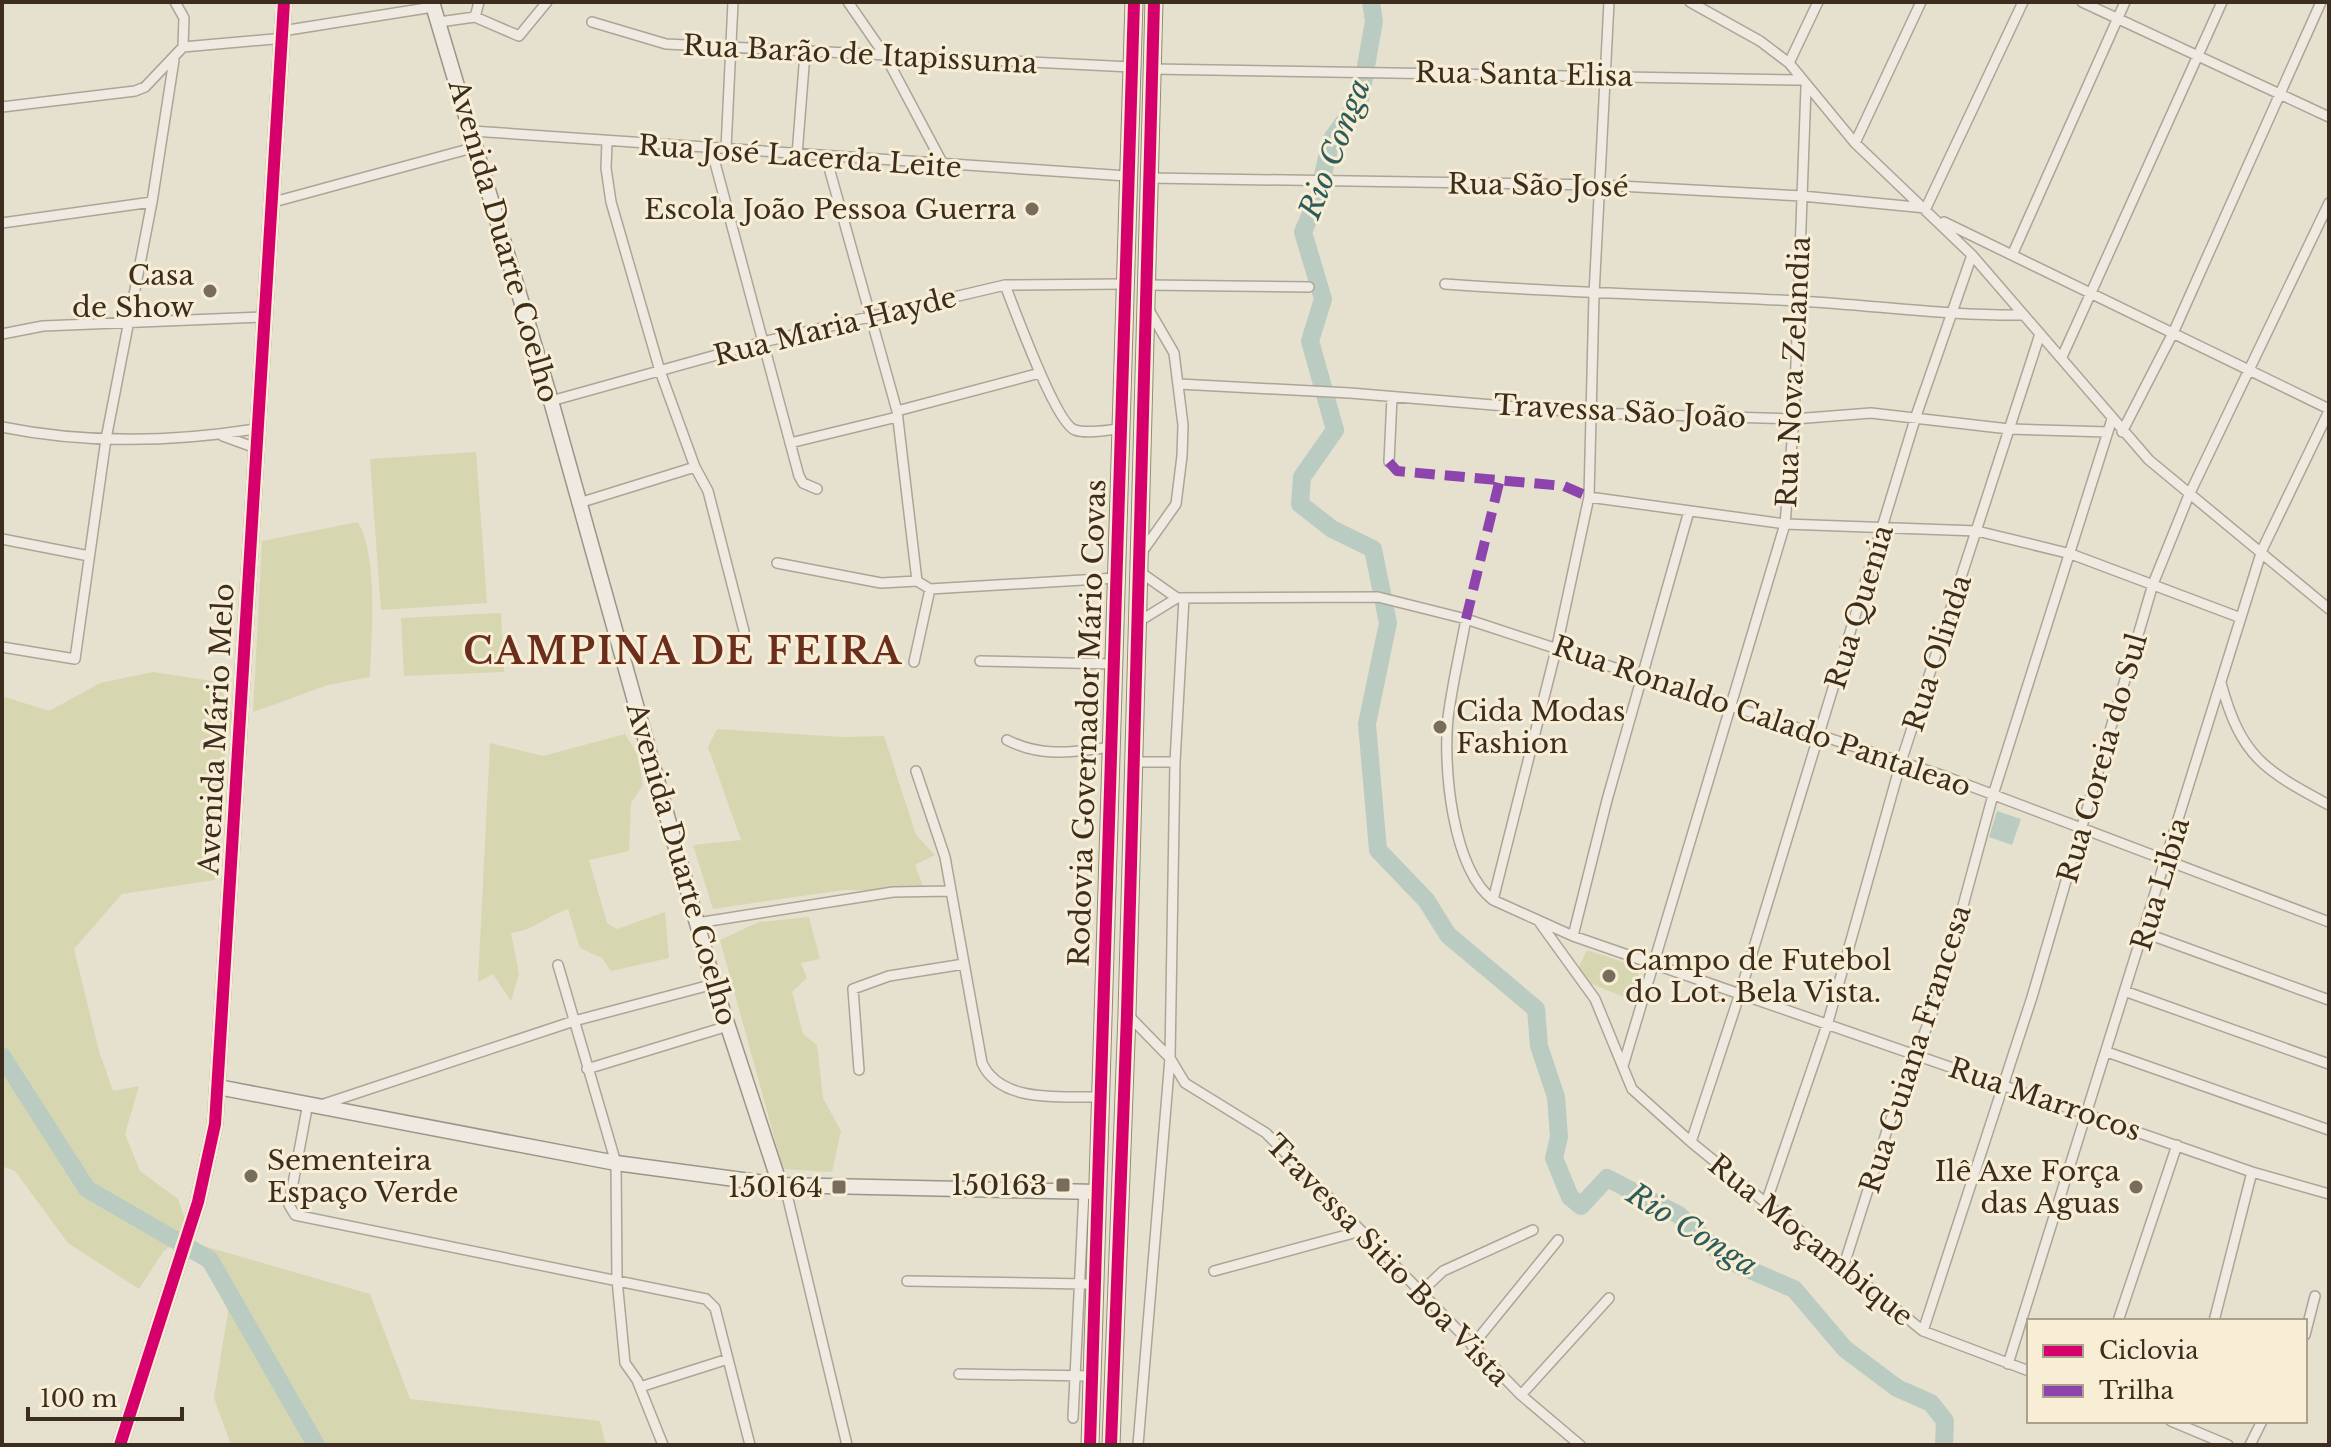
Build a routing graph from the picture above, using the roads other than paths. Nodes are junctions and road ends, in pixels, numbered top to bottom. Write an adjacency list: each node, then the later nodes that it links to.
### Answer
1 (175, 2): 27 (street)
2 (276, 2): 25 (main road, Avenida Mário Melo)
3 (284, 2): 25 (main road, Avenida Mário Melo)
4 (479, 2): 21 (street)
5 (547, 2): 21 (street)
6 (733, 2): 26 (street)
7 (848, 2): 30 (street)
8 (1134, 2): 33 (highway, Rodovia Governador Mário Covas)
9 (1154, 2): 34 (highway, Rodovia Governador Mário Covas)
10 (1609, 2): 35 (street)
11 (1690, 2): 20 (street)
12 (1818, 2): 32 (street)
13 (1921, 2): 42 (street)
14 (2023, 2): 56 (street)
15 (2082, 2): 22 (street)
16 (2125, 2): 22 (street)
17 (2222, 2): 29 (street)
18 (2321, 2): 37 (street)
19 (433, 4): 23 (main road, Avenida Duarte Coelho); 25 (street)
20 (1707, 6): 32 (street)
21 (475, 17): 23 (street)
22 (2118, 18): 29 (street); 59 (street)
23 (439, 22): 40 (main road, Avenida Duarte Coelho)
24 (592, 22): 26 (street, Rua Barão de Itapissuma)
25 (278, 35): 27 (street); 54 (main road, Avenida Mário Melo)
26 (732, 46): 28 (street, Rua Barão de Itapissuma); 45 (street)
27 (183, 47): 31 (street)
28 (805, 53): 30 (street, Rua Barão de Itapissuma); 46 (street)
29 (2198, 53): 37 (street); 66 (street)
30 (886, 57): 33 (street, Rua Barão de Itapissuma); 48 (street)
31 (174, 60): 38 (street); 53 (street)
32 (1789, 63): 36 (street)
33 (1131, 67): 49 (highway, Rodovia Governador Mário Covas)
34 (1152, 69): 35 (street, Rua Santa Elisa); 50 (highway, Rodovia Governador Mário Covas)
35 (1606, 75): 36 (street, Rua Santa Elisa); 51 (street)
36 (1803, 83): 42 (street); 52 (street, Rua Nova Zelandia)
37 (2279, 93): 39 (street); 75 (street)
38 (2, 107)
39 (2329, 117)
40 (472, 131): 41 (street, Rua José Lacerda Leite); 43 (main road, Avenida Duarte Coelho)
41 (607, 142): 44 (street, Rua José Lacerda Leite); 81 (street)
42 (1855, 143): 56 (street)
43 (476, 147): 54 (street); 85 (main road, Avenida Duarte Coelho)
44 (711, 148): 45 (street, Rua José Lacerda Leite); 78 (street)
45 (726, 149): 46 (street, Rua José Lacerda Leite)
46 (797, 155): 47 (street, Rua José Lacerda Leite)
47 (826, 157): 48 (street, Rua José Lacerda Leite); 71 (street)
48 (944, 166): 49 (street, Rua José Lacerda Leite)
49 (1127, 176): 61 (highway, Rodovia Governador Mário Covas)
50 (1149, 178): 51 (street, Rua São José); 64 (highway, Rodovia Governador Mário Covas)
51 (1601, 185): 52 (street, Rua São José); 67 (street)
52 (1802, 196): 56 (street, Rua São José); 68 (street, Rua Nova Zelandia)
53 (152, 202): 58 (street); 74 (street)
54 (270, 203): 73 (main road, Avenida Mário Melo)
55 (2329, 203): 80 (street, Rua Coreia do Sul)
56 (1926, 208): 57 (street)
57 (1937, 219): 59 (street); 60 (street)
58 (2, 223)
59 (2013, 253): 66 (street)
60 (1972, 255): 70 (street, Rua Quenia); 72 (street)
61 (1123, 284): 63 (street, Rua Maria Hayde); 94 (highway, Rodovia Governador Mário Covas)
62 (1445, 284): 67 (street)
63 (1005, 285): 71 (street, Rua Maria Hayde); 82 (street)
64 (1147, 285): 65 (street); 69 (highway, Rodovia Governador Mário Covas)
65 (1309, 287)
66 (2092, 291): 75 (street); 79 (street)
67 (1594, 295): 68 (street); 87 (street)
68 (1797, 301): 70 (street); 90 (street, Rua Nova Zelandia)
69 (1147, 307): 83 (street); 114 (highway, Rodovia Governador Mário Covas)
70 (1951, 311): 72 (street); 89 (street, Rua Quenia)
71 (870, 315): 78 (street, Rua Maria Hayde); 88 (street)
72 (2024, 315): 77 (street)
73 (265, 317): 74 (street); 93 (main road, Avenida Mário Melo)
74 (127, 325): 76 (street); 99 (street)
75 (2174, 331): 80 (street); 97 (street)
76 (2, 334)
77 (2040, 334): 79 (street); 95 (street, Rua Olinda)
78 (763, 342): 81 (street, Rua Maria Hayde); 100 (street)
79 (2062, 357): 91 (street)
80 (2251, 369): 86 (street); 105 (street, Rua Coreia do Sul)
81 (660, 371): 85 (street, Rua Maria Hayde); 103 (street)
82 (1040, 373): 88 (street); 94 (street)
83 (1179, 384): 84 (street, Travessa São João); 114 (street)
84 (1392, 397): 87 (street, Travessa São João); 102 (street)
85 (551, 401): 107 (main road, Avenida Duarte Coelho)
86 (2329, 410): 113 (street, Rua Libia)
87 (1590, 413): 90 (street, Travessa São João); 106 (street)
88 (897, 414): 100 (street); 120 (street)
89 (1916, 416): 90 (street, Travessa São João); 95 (street, Travessa São João); 110 (street, Rua Quenia)
90 (1794, 419): 109 (street, Rua Nova Zelandia)
91 (2112, 419): 96 (street, Rua Guiana Francesa); 97 (street)
92 (2, 427): 99 (street)
93 (256, 429): 98 (street); 101 (main road, Avenida Mário Melo)
94 (1119, 429): 119 (highway, Rodovia Governador Mário Covas)
95 (2009, 429): 96 (street, Travessa São João); 111 (street, Rua Olinda)
96 (2108, 432): 115 (street, Rua Guiana Francesa)
97 (2122, 432): 105 (street)
98 (220, 434): 99 (street); 101 (street)
99 (106, 439): 116 (street)
100 (790, 443): 104 (street)
101 (256, 448): 174 (main road, Avenida Mário Melo)
102 (1389, 462)
103 (695, 467): 107 (street); 128 (street)
104 (817, 489)
105 (2189, 495): 113 (street); 121 (street, Rua Coreia do Sul)
106 (1589, 497): 108 (street); 129 (street)
107 (579, 503): 152 (main road, Avenida Duarte Coelho)
108 (1689, 511): 109 (street); 134 (street)
109 (1785, 524): 110 (street); 136 (street, Rua Nova Zelandia)
110 (1884, 526): 111 (street); 137 (street, Rua Quenia)
111 (1977, 531): 115 (street); 142 (street, Rua Olinda)
112 (2, 539): 116 (street)
113 (2262, 550): 124 (street); 125 (street, Rua Libia)
114 (1140, 554): 118 (highway, Rodovia Governador Mário Covas)
115 (2071, 554): 121 (street); 144 (street, Rua Guiana Francesa)
116 (89, 556): 130 (street)
117 (777, 563): 120 (street)
118 (1140, 572): 123 (street); 127 (highway, Rodovia Governador Mário Covas)
119 (1116, 578): 122 (street); 133 (highway, Rodovia Governador Mário Covas)
120 (917, 581): 122 (street)
121 (2153, 584): 125 (street); 146 (street, Rua Coreia do Sul)
122 (930, 589): 132 (street)
123 (1180, 598): 126 (street, Rua Ronaldo Calado Pantaleao); 127 (street); 141 (street)
124 (2329, 609)
125 (2241, 618): 135 (street, Rua Libia)
126 (1466, 619): 129 (street, Rua Ronaldo Calado Pantaleao); 149 (street)
127 (1138, 622): 140 (highway, Rodovia Governador Mário Covas)
128 (744, 631)
129 (1557, 646): 134 (street, Rua Ronaldo Calado Pantaleao); 149 (street)
130 (2, 647)
131 (980, 661): 133 (street)
132 (914, 662)
133 (1113, 664): 139 (highway, Rodovia Governador Mário Covas)
134 (1641, 675): 136 (street, Rua Ronaldo Calado Pantaleao); 154 (street)
135 (2221, 683): 145 (street); 147 (street, Rua Libia)
136 (1731, 705): 137 (street, Rua Ronaldo Calado Pantaleao); 155 (street, Rua Nova Zelandia)
137 (1818, 735): 142 (street, Rua Ronaldo Calado Pantaleao); 160 (street, Rua Quenia)
138 (1007, 740): 139 (street)
139 (1111, 747): 175 (highway, Rodovia Governador Mário Covas)
140 (1134, 762): 141 (street); 162 (highway, Rodovia Governador Mário Covas)
141 (1175, 762): 168 (street)
142 (1901, 762): 144 (street, Rua Ronaldo Calado Pantaleao); 164 (street, Rua Olinda)
143 (916, 771): 148 (street)
144 (1993, 795): 146 (street, Rua Ronaldo Calado Pantaleao); 167 (street, Rua Guiana Francesa)
145 (2329, 805)
146 (2082, 826): 147 (street, Rua Ronaldo Calado Pantaleao); 173 (street, Rua Coreia do Sul)
147 (2167, 859): 151 (street, Rua Ronaldo Calado Pantaleao); 153 (street, Rua Libia)
148 (950, 891): 152 (street); 156 (street)
149 (1493, 900): 150 (street, Rua Marrocos)
150 (1538, 920): 154 (street, Rua Marrocos); 170 (street, Rua Moçambique)
151 (2329, 922)
152 (697, 923): 158 (main road, Avenida Duarte Coelho)
153 (2145, 933): 159 (street, Rua Libia); 161 (street)
154 (1573, 936): 155 (street, Rua Marrocos)
155 (1652, 962): 160 (street, Rua Marrocos); 170 (street, Rua Nova Zelandia)
156 (964, 964): 172 (street); 175 (street)
157 (558, 965): 163 (street)
158 (714, 984): 163 (street); 165 (main road, Avenida Duarte Coelho)
159 (2127, 992): 166 (street, Rua Libia); 169 (street)
160 (1740, 993): 164 (street, Rua Marrocos); 179 (street, Rua Quenia)
161 (2329, 1000)
162 (1127, 1014): 168 (street, Travessa Sitio Boa Vista); 219 (highway, Rodovia Governador Mário Covas)
163 (574, 1021): 171 (street); 176 (street)
164 (1828, 1022): 167 (street, Rua Marrocos); 186 (street, Rua Olinda)
165 (728, 1026): 171 (street); 183 (main road, Avenida Duarte Coelho)
166 (2107, 1052): 177 (street, Rua Libia); 178 (street)
167 (1916, 1053): 173 (street, Rua Marrocos); 190 (street, Rua Guiana Francesa)
168 (1170, 1058): 188 (street, Travessa Sitio Boa Vista); 220 (street)
169 (2329, 1064)
170 (1623, 1066): 179 (street, Rua Moçambique)
171 (587, 1069): 181 (street)
172 (859, 1070)
173 (2004, 1085): 177 (street, Rua Marrocos); 201 (street, Rua Coreia do Sul)
174 (218, 1087): 176 (main road); 214 (main road, Avenida Mário Melo)
175 (1100, 1097): 184 (highway, Rodovia Governador Mário Covas)
176 (314, 1104): 181 (main road); 192 (street)
177 (2088, 1113): 180 (street, Rua Marrocos); 204 (street, Rua Libia)
178 (2329, 1130)
179 (1691, 1142): 186 (street, Rua Moçambique)
180 (2177, 1145): 182 (street, Rua Marrocos); 198 (street)
181 (616, 1163): 183 (main road); 192 (street)
182 (2252, 1172): 185 (street, Rua Marrocos); 199 (street)
183 (780, 1185): 184 (main road); 217 (street, Avenida Duarte Coelho)
184 (1091, 1191): 194 (highway, Rodovia Governador Mário Covas)
185 (2329, 1194)
186 (1766, 1203): 190 (street, Rua Moçambique)
187 (1533, 1230): 195 (street)
188 (1361, 1231): 191 (street); 195 (street, Travessa Sitio Boa Vista)
189 (1558, 1240): 202 (street)
190 (1844, 1265): 201 (street, Rua Moçambique)
191 (1214, 1271)
192 (617, 1280): 203 (street); 209 (street)
193 (907, 1281): 194 (street)
194 (1089, 1284): 207 (street); 208 (highway, Rodovia Governador Mário Covas)
195 (1422, 1291): 202 (street, Travessa Sitio Boa Vista)
196 (2315, 1296): 200 (street)
197 (1609, 1298): 210 (street)
198 (2119, 1319)
199 (2215, 1319)
200 (2307, 1327)
201 (1923, 1331): 204 (street, Rua Moçambique)
202 (1472, 1346): 210 (street, Travessa Sitio Boa Vista)
203 (728, 1359): 209 (street); 216 (street)
204 (2008, 1364): 205 (street, Rua Moçambique)
205 (2027, 1370)
206 (959, 1374): 207 (street)
207 (1074, 1375): 208 (street); 211 (street)
208 (1093, 1376): 218 (highway, Rodovia Governador Mário Covas)
209 (640, 1387): 215 (street)
210 (1521, 1395): 221 (street, Travessa Sitio Boa Vista)
211 (1073, 1418)
212 (2261, 1423): 223 (street)
213 (2188, 1424): 222 (street)
214 (120, 1445)
215 (663, 1445)
216 (750, 1445)
217 (847, 1445)
218 (1090, 1445)
219 (1111, 1445)
220 (1138, 1445)
221 (1580, 1445)
222 (2228, 1445)
223 (2250, 1445)

